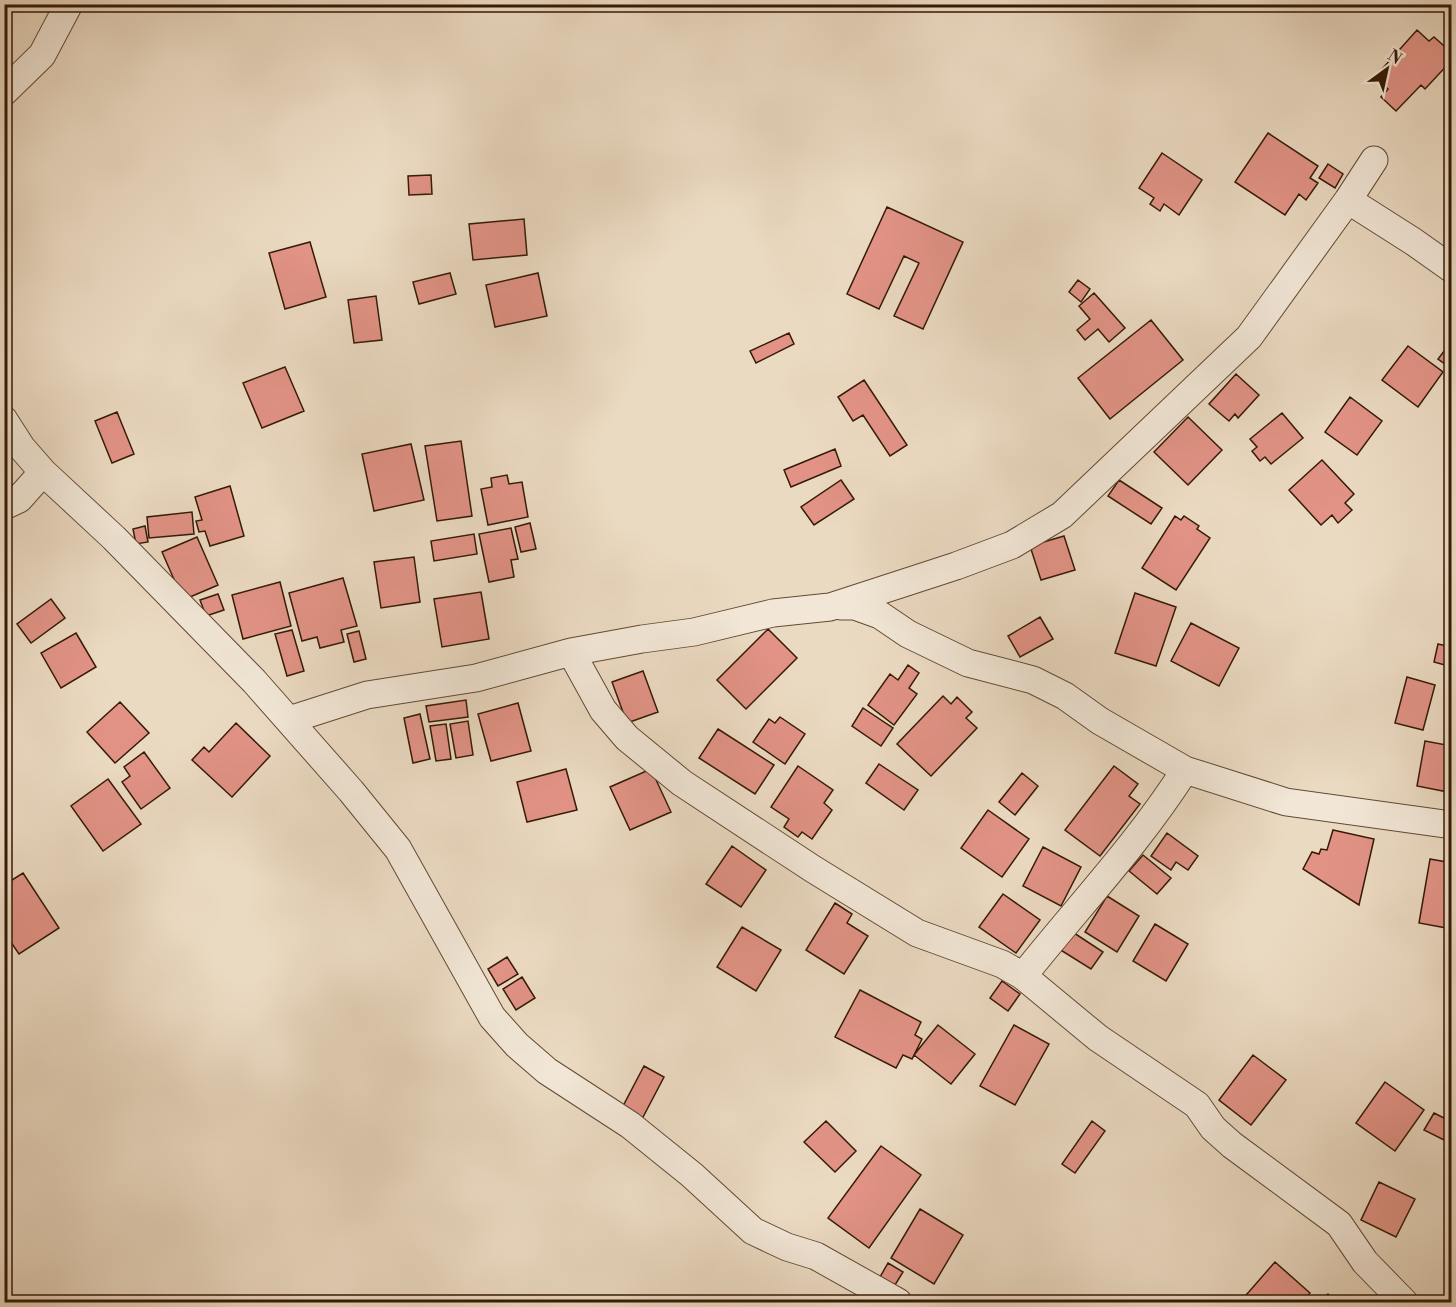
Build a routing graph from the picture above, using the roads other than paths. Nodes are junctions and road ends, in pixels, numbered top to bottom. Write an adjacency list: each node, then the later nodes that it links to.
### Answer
1 (69, 4): 2 (street)
2 (4, 92)
3 (1374, 160): 4 (street)
4 (1348, 200): 5 (street); 9 (street)
5 (1452, 269)
6 (4, 420): 7 (street)
7 (43, 472): 8 (street); 11 (street)
8 (4, 506)
9 (830, 607): 10 (street); 12 (street)
10 (571, 652): 11 (street); 14 (street)
11 (289, 720): 15 (street)
12 (1185, 770): 13 (street); 14 (street)
13 (1452, 825)
14 (1023, 976): 16 (street)
15 (898, 1302)
16 (1404, 1302)

